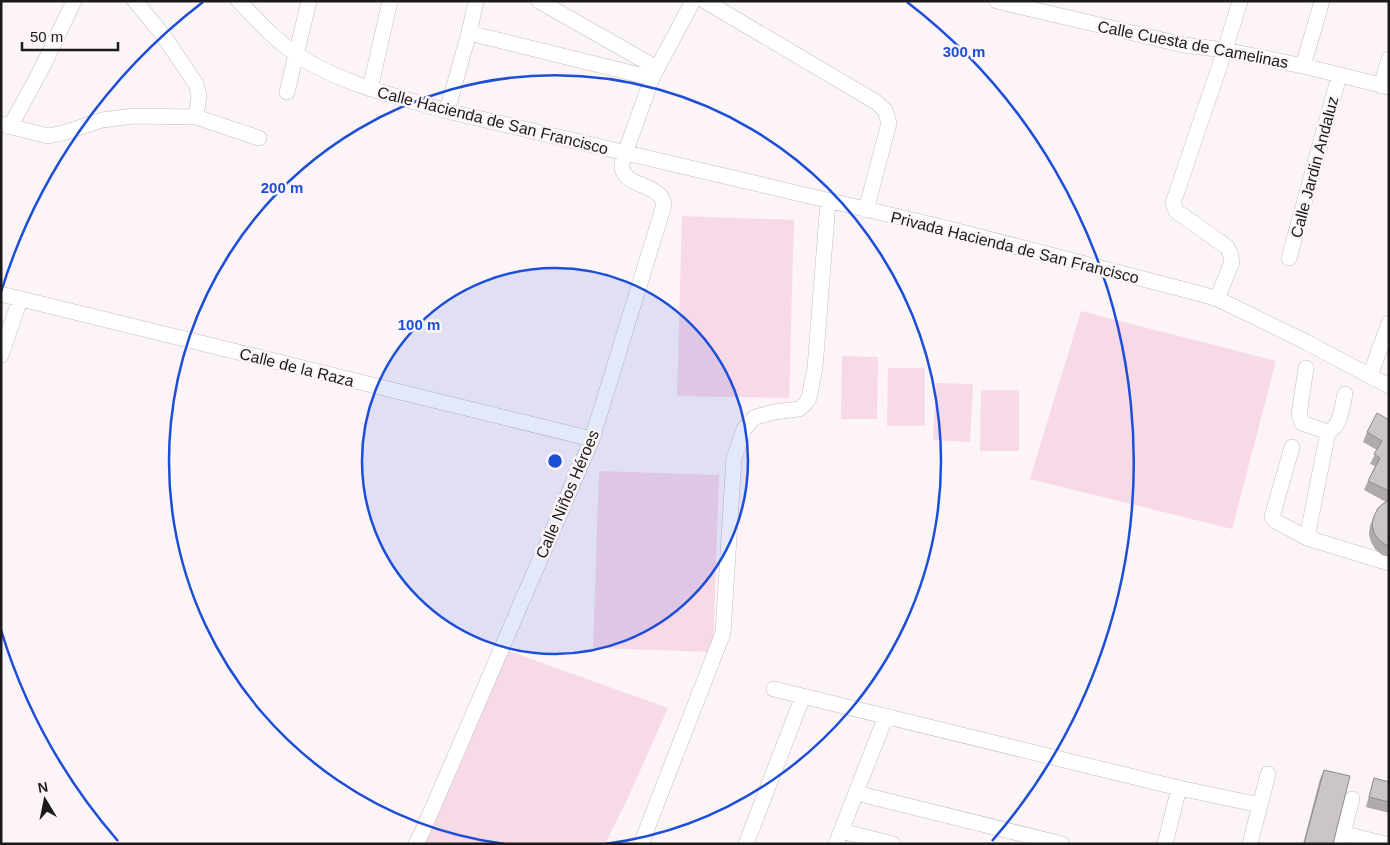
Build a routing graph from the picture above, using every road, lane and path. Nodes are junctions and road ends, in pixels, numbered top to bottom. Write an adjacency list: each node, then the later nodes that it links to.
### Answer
1 (74, 1): 25 (street)
2 (135, 1): 24 (street)
3 (239, 1): 15 (street, Calle Hacienda de San Francisco)
4 (310, 1): 15 (street)
5 (390, 1): 21 (street)
6 (476, 1): 13 (street)
7 (538, 1): 18 (street)
8 (693, 1): 18 (street)
9 (704, 1): 29 (street)
10 (997, 1): 14 (street, Calle Cuesta de Camelinas)
11 (1240, 1): 14 (street)
12 (1322, 1): 17 (street)
13 (469, 33): 18 (street); 23 (street)
14 (1225, 50): 17 (street, Calle Cuesta de Camelinas); 33 (street)
15 (297, 55): 21 (street, Calle Hacienda de San Francisco); 22 (street)
16 (1389, 59): 20 (street)
17 (1303, 66): 19 (street, Calle Cuesta de Camelinas)
18 (654, 73): 27 (street)
19 (1339, 76): 20 (street, Calle Cuesta de Camelinas); 30 (street, Calle Jardin Andaluz)
20 (1385, 87)
21 (370, 89): 23 (street, Calle Hacienda de San Francisco)
22 (287, 92)
23 (447, 111): 27 (street, Calle Hacienda de San Francisco)
24 (196, 116): 25 (street); 26 (street)
25 (6, 125)
26 (259, 138)
27 (625, 154): 28 (street, Privada Hacienda de San Francisco); 41 (street, Calle Niños Héroes)
28 (828, 202): 29 (street, Privada Hacienda de San Francisco); 58 (street)
29 (866, 210): 33 (street, Privada Hacienda de San Francisco)
30 (1289, 258)
31 (1, 294): 32 (street, Calle de la Raza)
32 (20, 299): 35 (street); 41 (street, Calle de la Raza)
33 (1217, 299): 37 (street, Privada Hacienda de San Francisco)
34 (1389, 323): 37 (street)
35 (1, 356)
36 (1306, 368): 40 (street)
37 (1370, 376): 38 (street, Privada Hacienda de San Francisco)
38 (1389, 386)
39 (1345, 394): 40 (street)
40 (1328, 432): 43 (street)
41 (592, 439): 57 (street, Calle Niños Héroes)
42 (1292, 447): 43 (street)
43 (1307, 538): 44 (street)
44 (1389, 563)
45 (774, 689): 46 (street)
46 (803, 696): 47 (street); 59 (street)
47 (886, 716): 49 (street); 50 (street)
48 (1268, 774): 52 (street)
49 (1179, 788): 52 (street); 62 (street)
50 (856, 793): 53 (street); 54 (street)
51 (1352, 799): 55 (street)
52 (1260, 806): 63 (street)
53 (838, 837): 60 (street)
54 (1005, 837): 56 (street)
55 (1341, 839): 64 (street)
56 (1030, 840): 61 (street)
57 (416, 844)
58 (641, 844)
59 (746, 844)
60 (893, 844)
61 (1062, 844)
62 (1165, 844)
63 (1250, 844)
64 (1385, 844)

